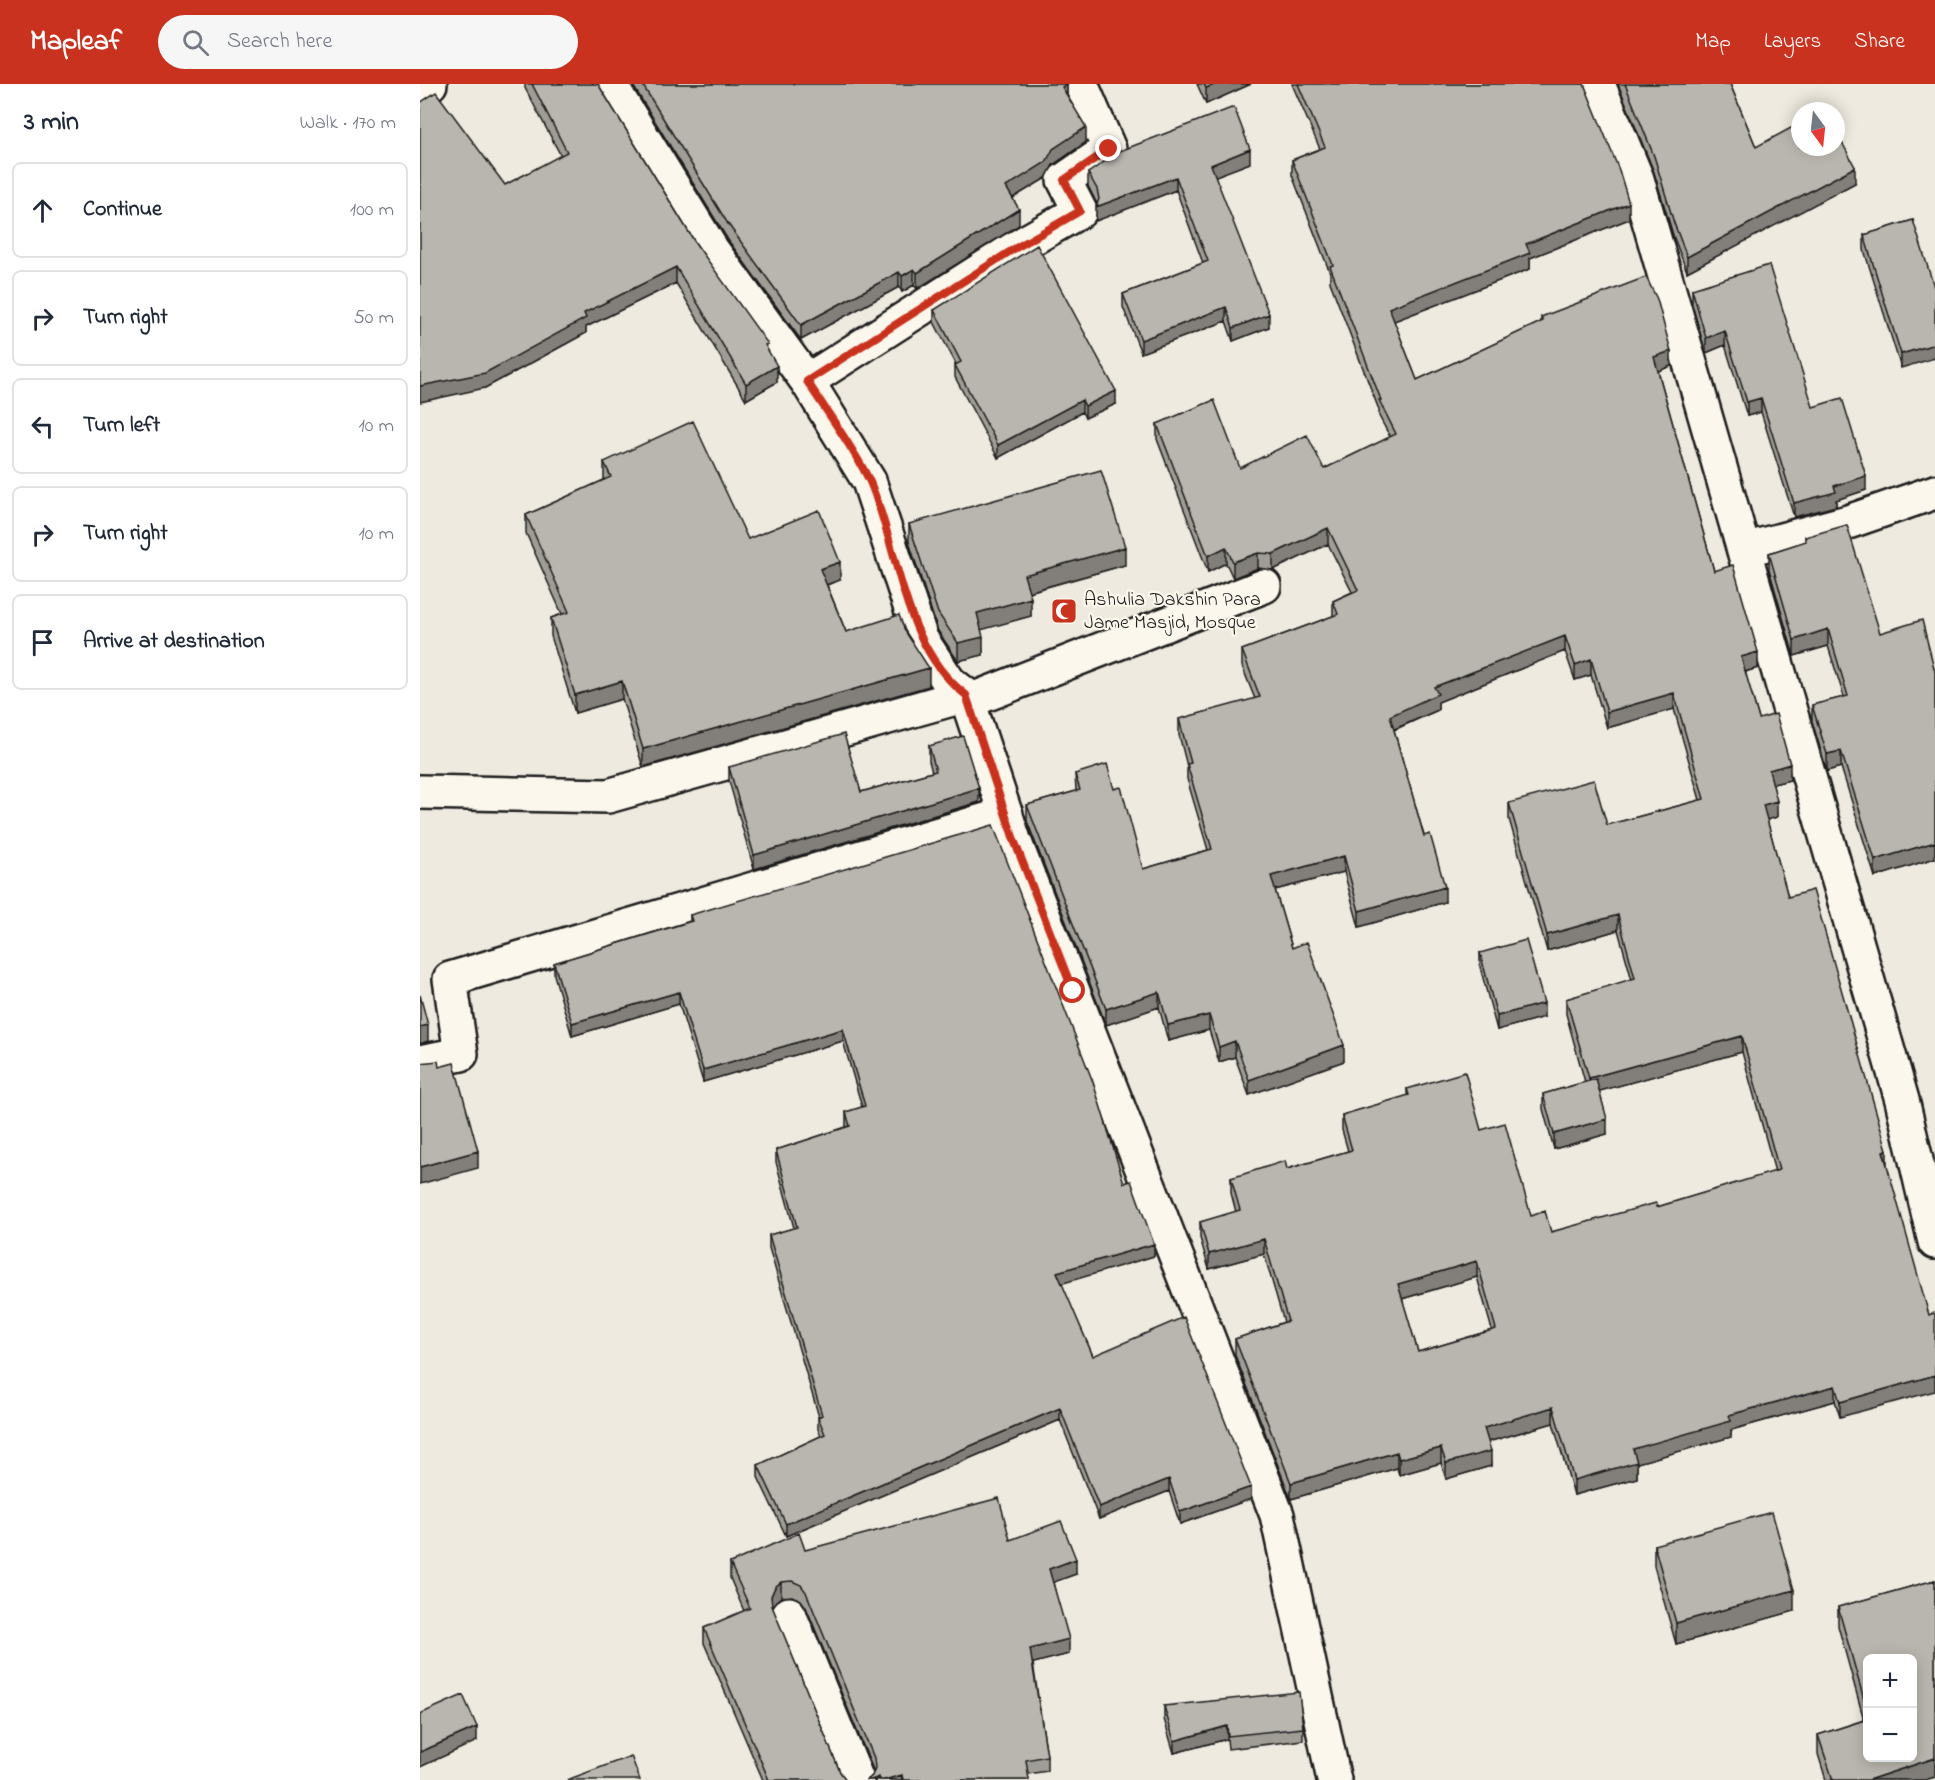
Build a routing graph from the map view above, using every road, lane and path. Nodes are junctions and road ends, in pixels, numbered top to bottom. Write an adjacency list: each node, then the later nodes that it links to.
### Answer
1 (430, 84): 5 (street)
2 (610, 84): 6 (street)
3 (1081, 84): 6 (street)
4 (1598, 84): 8 (street)
5 (420, 93)
6 (807, 381): 10 (street)
7 (1935, 492): 8 (street)
8 (1744, 550): 14 (street)
9 (1264, 586): 10 (street)
10 (968, 698): 11 (street); 12 (street)
11 (420, 792)
12 (1006, 814): 13 (street); 17 (street)
13 (420, 1062)
14 (1935, 1242)
15 (789, 1614): 16 (street)
16 (857, 1780)
17 (1334, 1780)

